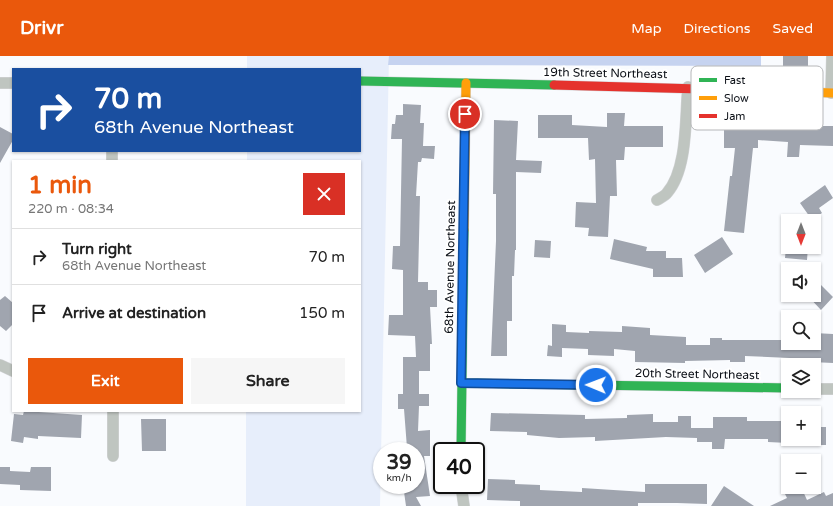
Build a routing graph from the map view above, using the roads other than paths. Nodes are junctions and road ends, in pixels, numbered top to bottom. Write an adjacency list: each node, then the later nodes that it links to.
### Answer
1 (832, 56): 8 (street)
2 (361, 81): 3 (street, 19th Street Northeast)
3 (466, 82): 6 (street, 19th Street Northeast); 12 (street, 68th Avenue Northeast)
4 (0, 83): 5 (street)
5 (12, 83)
6 (688, 87): 7 (street, 19th Street Northeast); 9 (street)
7 (691, 87)
8 (832, 93)
9 (657, 200)
10 (0, 365): 11 (street)
11 (12, 371)
12 (461, 383): 13 (street, 20th Street Northeast); 17 (street, 68th Avenue Northeast)
13 (781, 388)
14 (821, 389): 15 (street)
15 (833, 389)
16 (113, 412): 18 (street)
17 (461, 442)
18 (113, 456)
19 (462, 494): 20 (street)
20 (464, 506)

